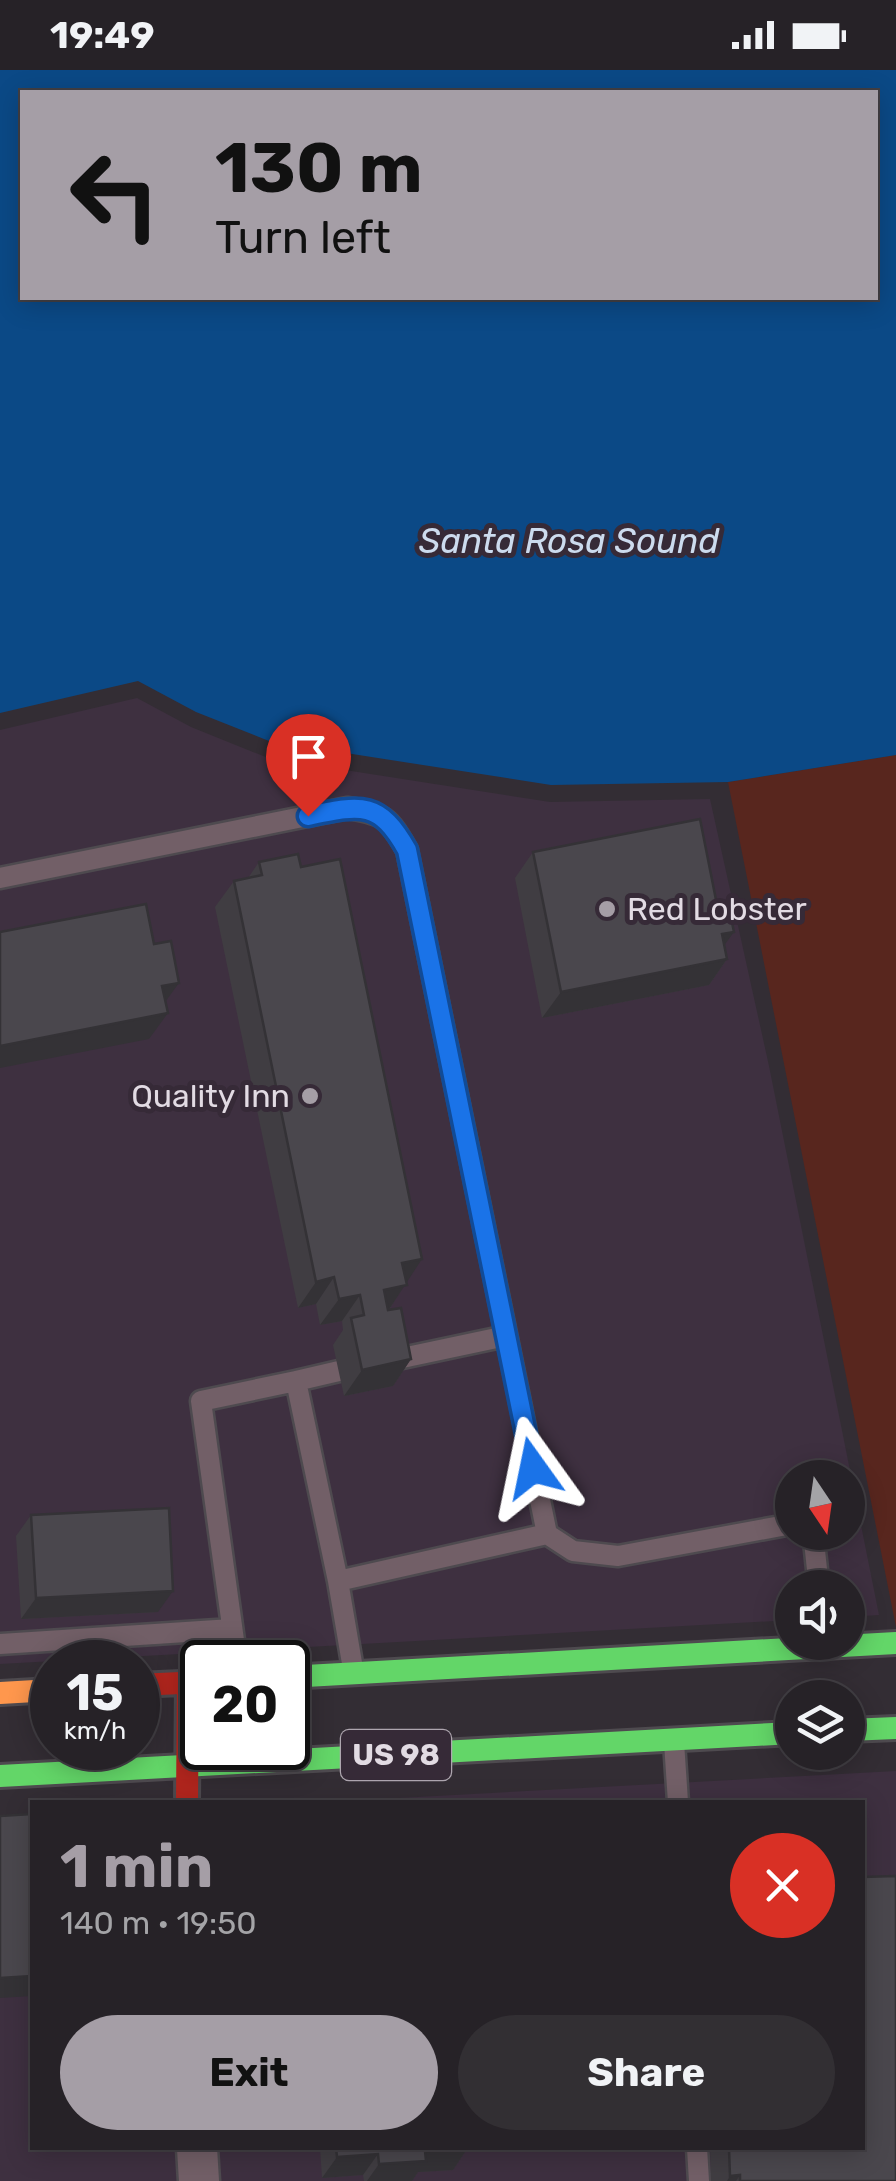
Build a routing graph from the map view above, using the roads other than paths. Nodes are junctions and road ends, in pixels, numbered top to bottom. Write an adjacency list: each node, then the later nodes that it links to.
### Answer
1 (0, 878): 2 (lane)
2 (506, 1336): 3 (lane); 7 (lane)
3 (388, 1361)
4 (338, 1372): 5 (lane)
5 (296, 1381): 8 (lane); 9 (lane)
6 (775, 1527): 7 (lane)
7 (547, 1534): 8 (lane)
8 (338, 1581): 15 (lane)
9 (232, 1630): 10 (lane); 12 (lane)
10 (234, 1640)
11 (896, 1643): 13 (main road)
12 (0, 1644)
13 (865, 1644)
14 (775, 1648): 15 (main road)
15 (354, 1673): 16 (main road)
16 (310, 1676)
17 (30, 1691): 18 (main road)
18 (0, 1693)
19 (896, 1728): 20 (main road)
20 (865, 1729)
21 (775, 1735): 22 (main road, US 98)
22 (674, 1740): 23 (main road, US 98); 28 (lane)
23 (310, 1759)
24 (180, 1766): 26 (main road, US 98)
25 (187, 1770): 27 (main road)
26 (0, 1776)
27 (187, 1800)
28 (678, 1800)
29 (197, 2150): 31 (street)
30 (697, 2150): 32 (lane)
31 (199, 2181)
32 (699, 2181)

